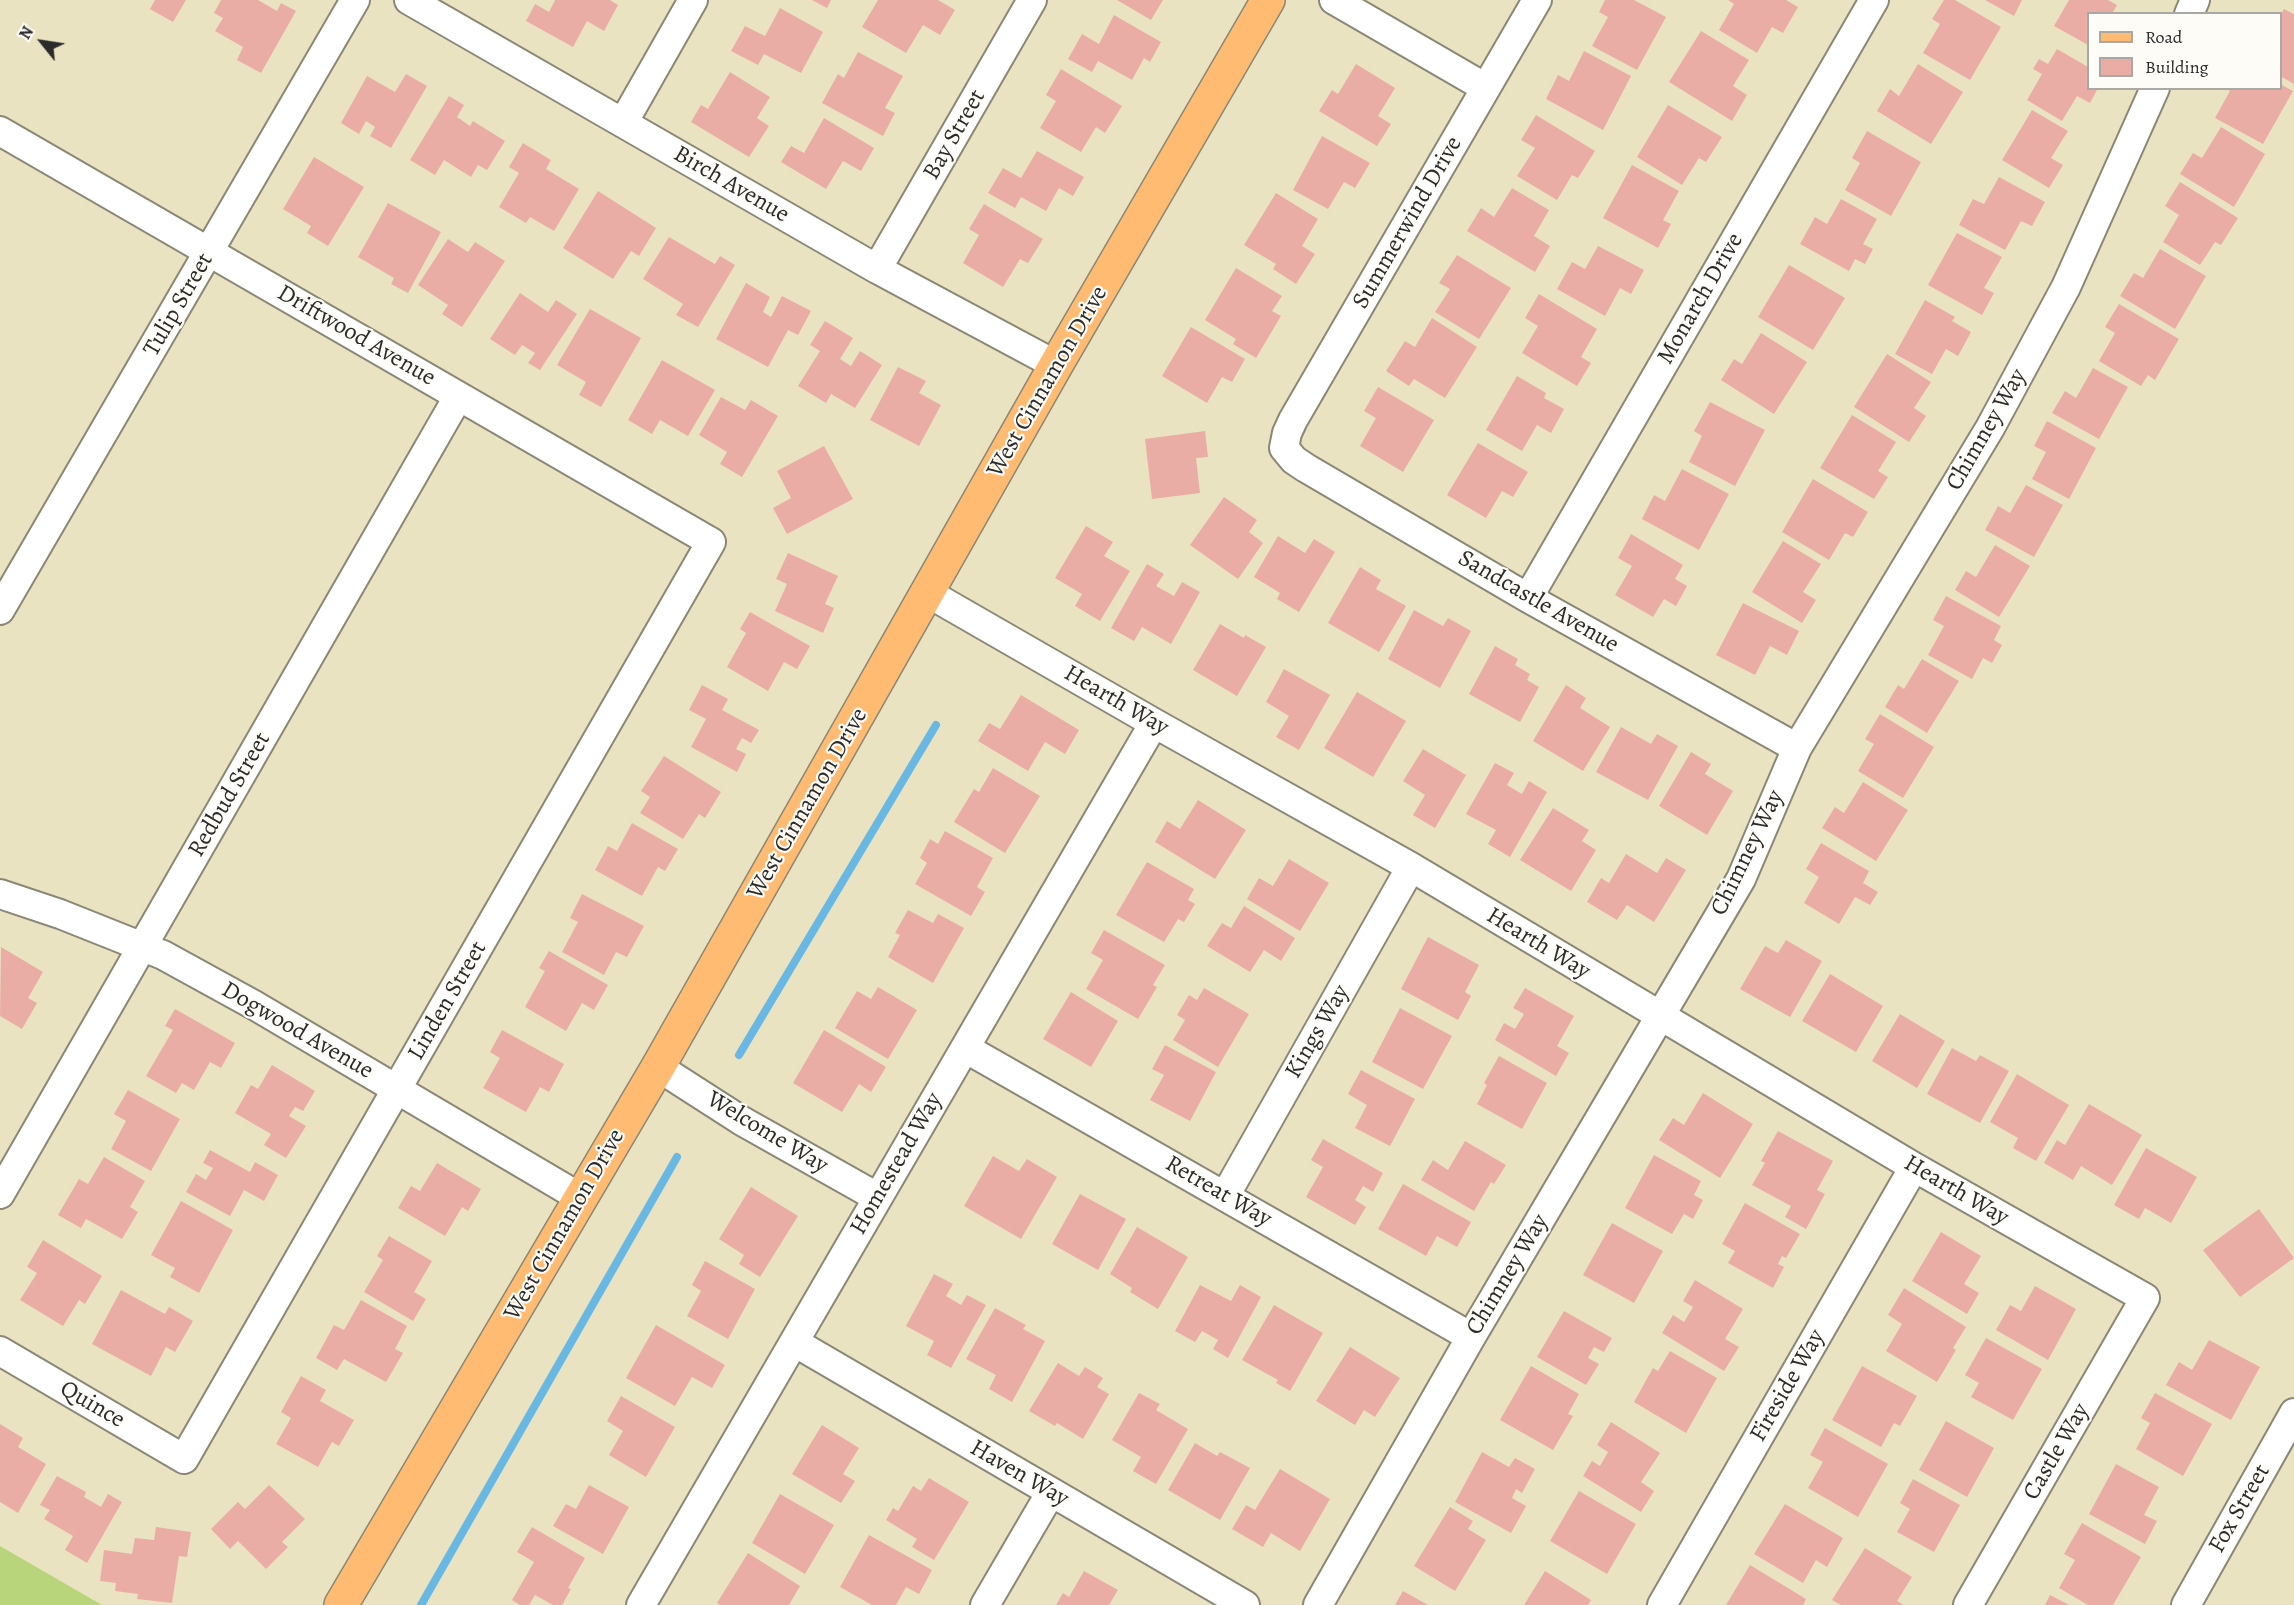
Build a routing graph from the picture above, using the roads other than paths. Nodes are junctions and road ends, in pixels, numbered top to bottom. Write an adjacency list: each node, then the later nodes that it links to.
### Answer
1 (355, 0): 13 (street, Tulip Street)
2 (409, 0): 11 (street, Birch Avenue)
3 (693, 0): 11 (street)
4 (1032, 0): 14 (street, Bay Street)
5 (1268, 0): 15 (main road, West Cinnamon Drive)
6 (1334, 0): 9 (street)
7 (1537, 0): 9 (street, Summerwind Drive)
8 (1874, 0): 20 (street, Monarch Drive)
9 (1486, 88): 17 (street, Summerwind Drive)
10 (2154, 90): 23 (street, Chimney Way)
11 (623, 123): 14 (street, Birch Avenue)
12 (0, 131): 13 (street, Driftwood Avenue)
13 (211, 251): 16 (street, Driftwood Avenue); 21 (street, Tulip Street)
14 (877, 269): 15 (street, Birch Avenue)
15 (1056, 365): 19 (main road, West Cinnamon Drive)
16 (458, 397): 18 (street, Driftwood Avenue); 26 (street, Redbud Street)
17 (1284, 448): 20 (street, Sandcastle Avenue)
18 (711, 542): 30 (street, Linden Street)
19 (928, 593): 22 (street, Hearth Way); 29 (main road, West Cinnamon Drive)
20 (1528, 598): 23 (street, Sandcastle Avenue)
21 (0, 610)
22 (1154, 723): 24 (street, Hearth Way); 28 (street, Homestead Way)
23 (1797, 748): 27 (street, Chimney Way)
24 (1411, 867): 27 (street, Hearth Way); 33 (street, Kings Way)
25 (0, 894): 26 (street, Dogwood Avenue)
26 (143, 946): 30 (street, Dogwood Avenue); 32 (street, Redbud Street)
27 (1660, 1017): 31 (street, Hearth Way); 37 (street, Chimney Way)
28 (965, 1048): 33 (street, Retreat Way); 34 (street, Homestead Way)
29 (658, 1067): 34 (street, Welcome Way); 35 (main road, West Cinnamon Drive)
30 (398, 1090): 35 (street, Dogwood Avenue); 41 (street, Linden Street)
31 (1914, 1167): 36 (street, Hearth Way); 48 (street, Fireside Way)
32 (0, 1194)
33 (1225, 1196): 37 (street, Retreat Way)
34 (877, 1197): 38 (street, Homestead Way)
35 (581, 1198): 43 (main road, West Cinnamon Drive)
36 (2145, 1298): 49 (street, Castle Way)
37 (1471, 1336): 47 (street, Chimney Way)
38 (794, 1342): 42 (street, Haven Way); 44 (street, Homestead Way)
39 (0, 1351): 41 (street, Quince)
40 (2294, 1413): 50 (street, Fox Street)
41 (184, 1459)
42 (1051, 1492): 45 (street); 46 (street, Haven Way)
43 (341, 1605)
44 (641, 1605)
45 (985, 1605)
46 (1245, 1605)
47 (1318, 1605)
48 (1662, 1605)
49 (1968, 1605)
50 (2186, 1605)

